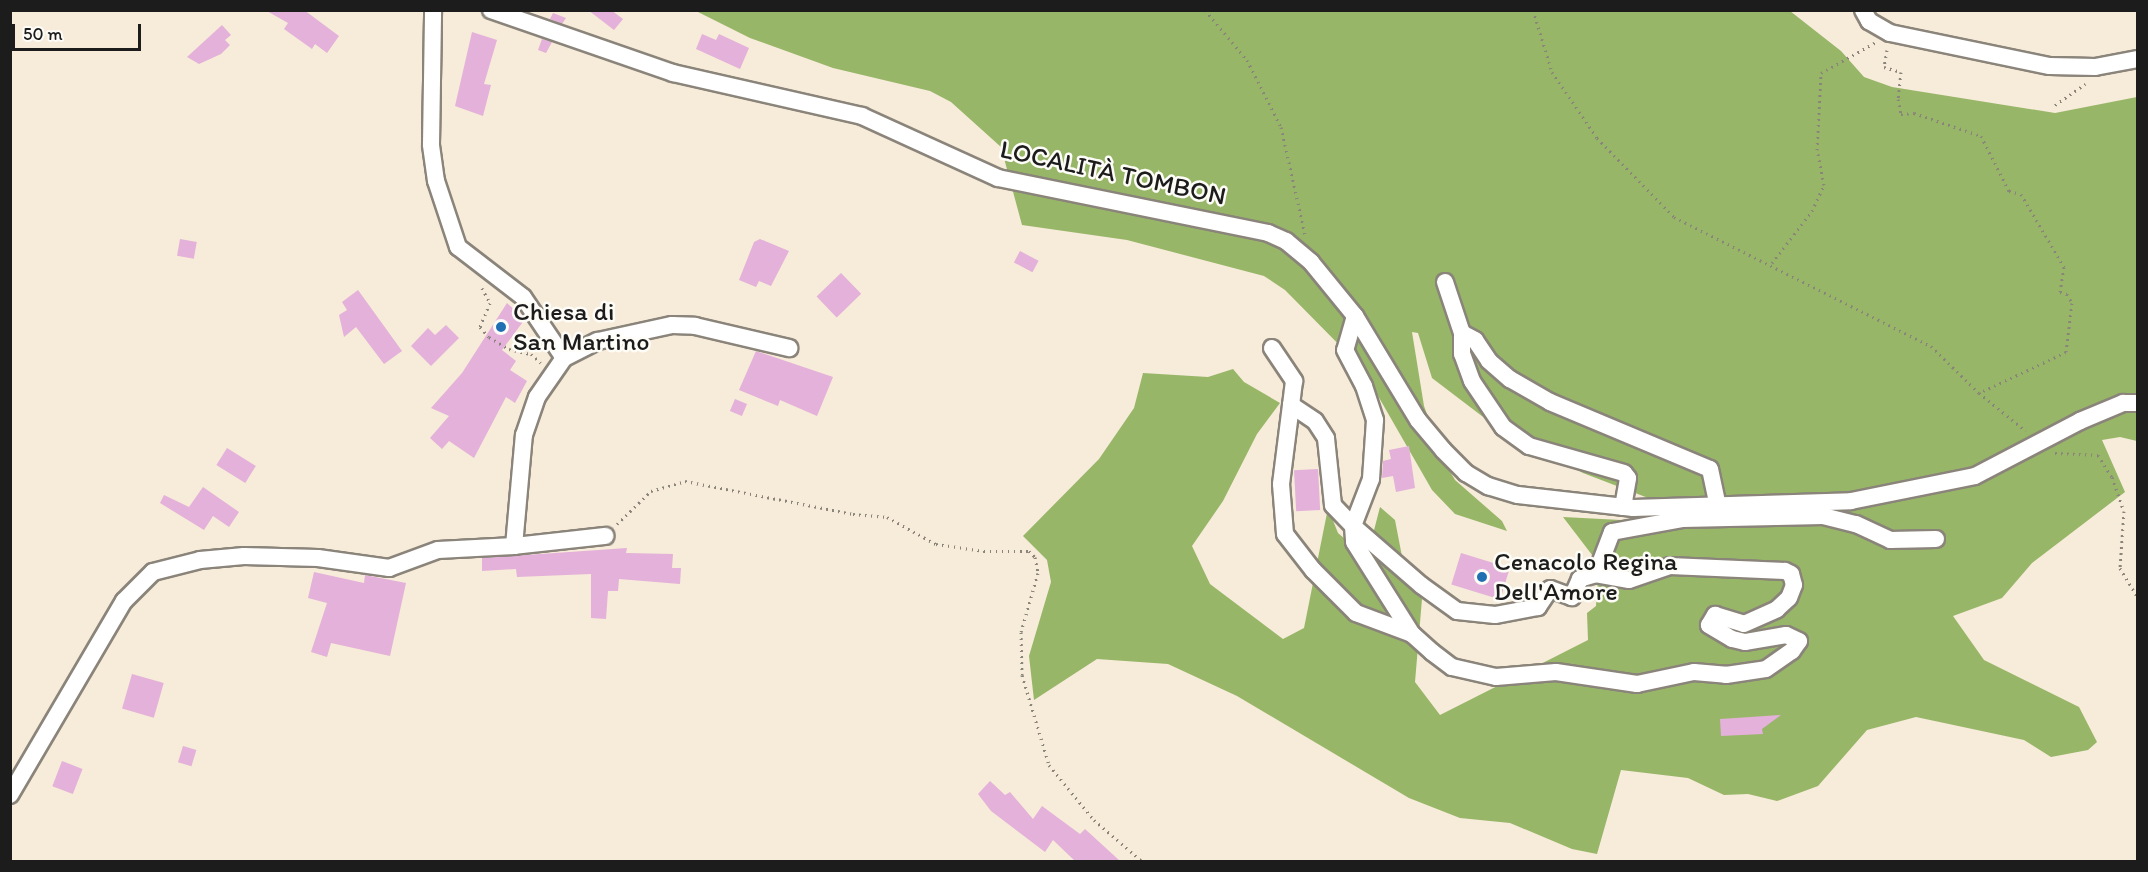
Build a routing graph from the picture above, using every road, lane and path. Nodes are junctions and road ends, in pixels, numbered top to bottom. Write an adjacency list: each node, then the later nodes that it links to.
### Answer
1 (433, 10): 8 (street)
2 (491, 10): 9 (street, LOCALITÀ TOMBON)
3 (1205, 10): 9 (path)
4 (1533, 10): 10 (path)
5 (1863, 10): 6 (street)
6 (1890, 33): 7 (street); 10 (path); 18 (path)
7 (2138, 59)
8 (474, 261): 16 (street); 17 (path)
9 (1311, 262): 12 (street, LOCALITÀ TOMBON)
10 (1773, 263): 18 (path)
11 (1445, 282): 13 (street)
12 (1355, 316): 23 (street, LOCALITÀ TOMBON); 24 (street)
13 (1462, 333): 22 (street); 23 (street)
14 (789, 348): 16 (street)
15 (1272, 348): 20 (street)
16 (564, 358): 17 (street)
17 (553, 374): 27 (street)
18 (1979, 393): 21 (path)
19 (2138, 403): 21 (street, LOCALITÀ TOMBON)
20 (1291, 405): 24 (street); 30 (street)
21 (2034, 448): 22 (street, LOCALITÀ TOMBON); 29 (path)
22 (1717, 503): 23 (street, LOCALITÀ TOMBON)
23 (1623, 507)
24 (1353, 526): 28 (street); 30 (street)
25 (604, 536): 27 (street); 32 (path)
26 (1936, 539): 28 (street)
27 (514, 546): 31 (street)
28 (1596, 574): 30 (street)
29 (2138, 598)
30 (1412, 634)
31 (10, 795)
32 (1143, 861)

